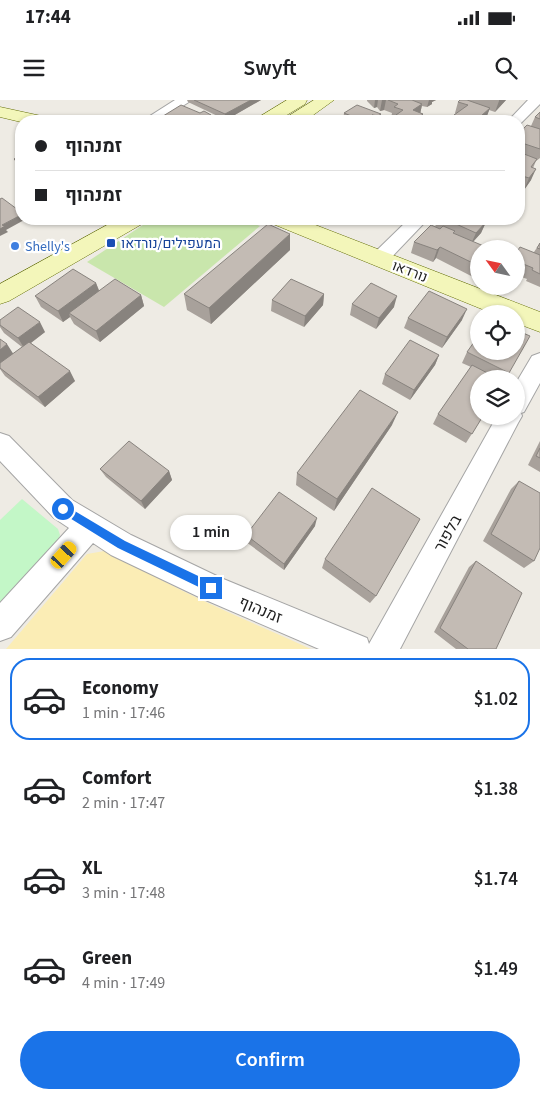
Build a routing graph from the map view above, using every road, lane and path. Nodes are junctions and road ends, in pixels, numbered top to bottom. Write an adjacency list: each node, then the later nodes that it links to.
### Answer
1 (185, 100): 7 (street)
2 (299, 100): 8 (street)
3 (325, 100): 9 (street)
4 (536, 100): 10 (street)
5 (0, 112): 6 (street)
6 (15, 115)
7 (159, 115)
8 (275, 115)
9 (302, 115)
10 (521, 115)
11 (89, 225): 16 (street)
12 (123, 225): 17 (street)
13 (296, 225): 15 (street, נורדאו)
14 (413, 225): 15 (street)
15 (379, 259): 18 (street, נורדאו)
16 (0, 274)
17 (0, 295)
18 (540, 322)
19 (540, 362): 20 (street)
20 (525, 389)
21 (505, 425): 26 (street, בלפור)
22 (0, 444): 23 (street, זמנהוף)
23 (90, 526): 24 (street); 25 (street, זמנהוף)
24 (0, 626)
25 (356, 649)
26 (383, 649)

